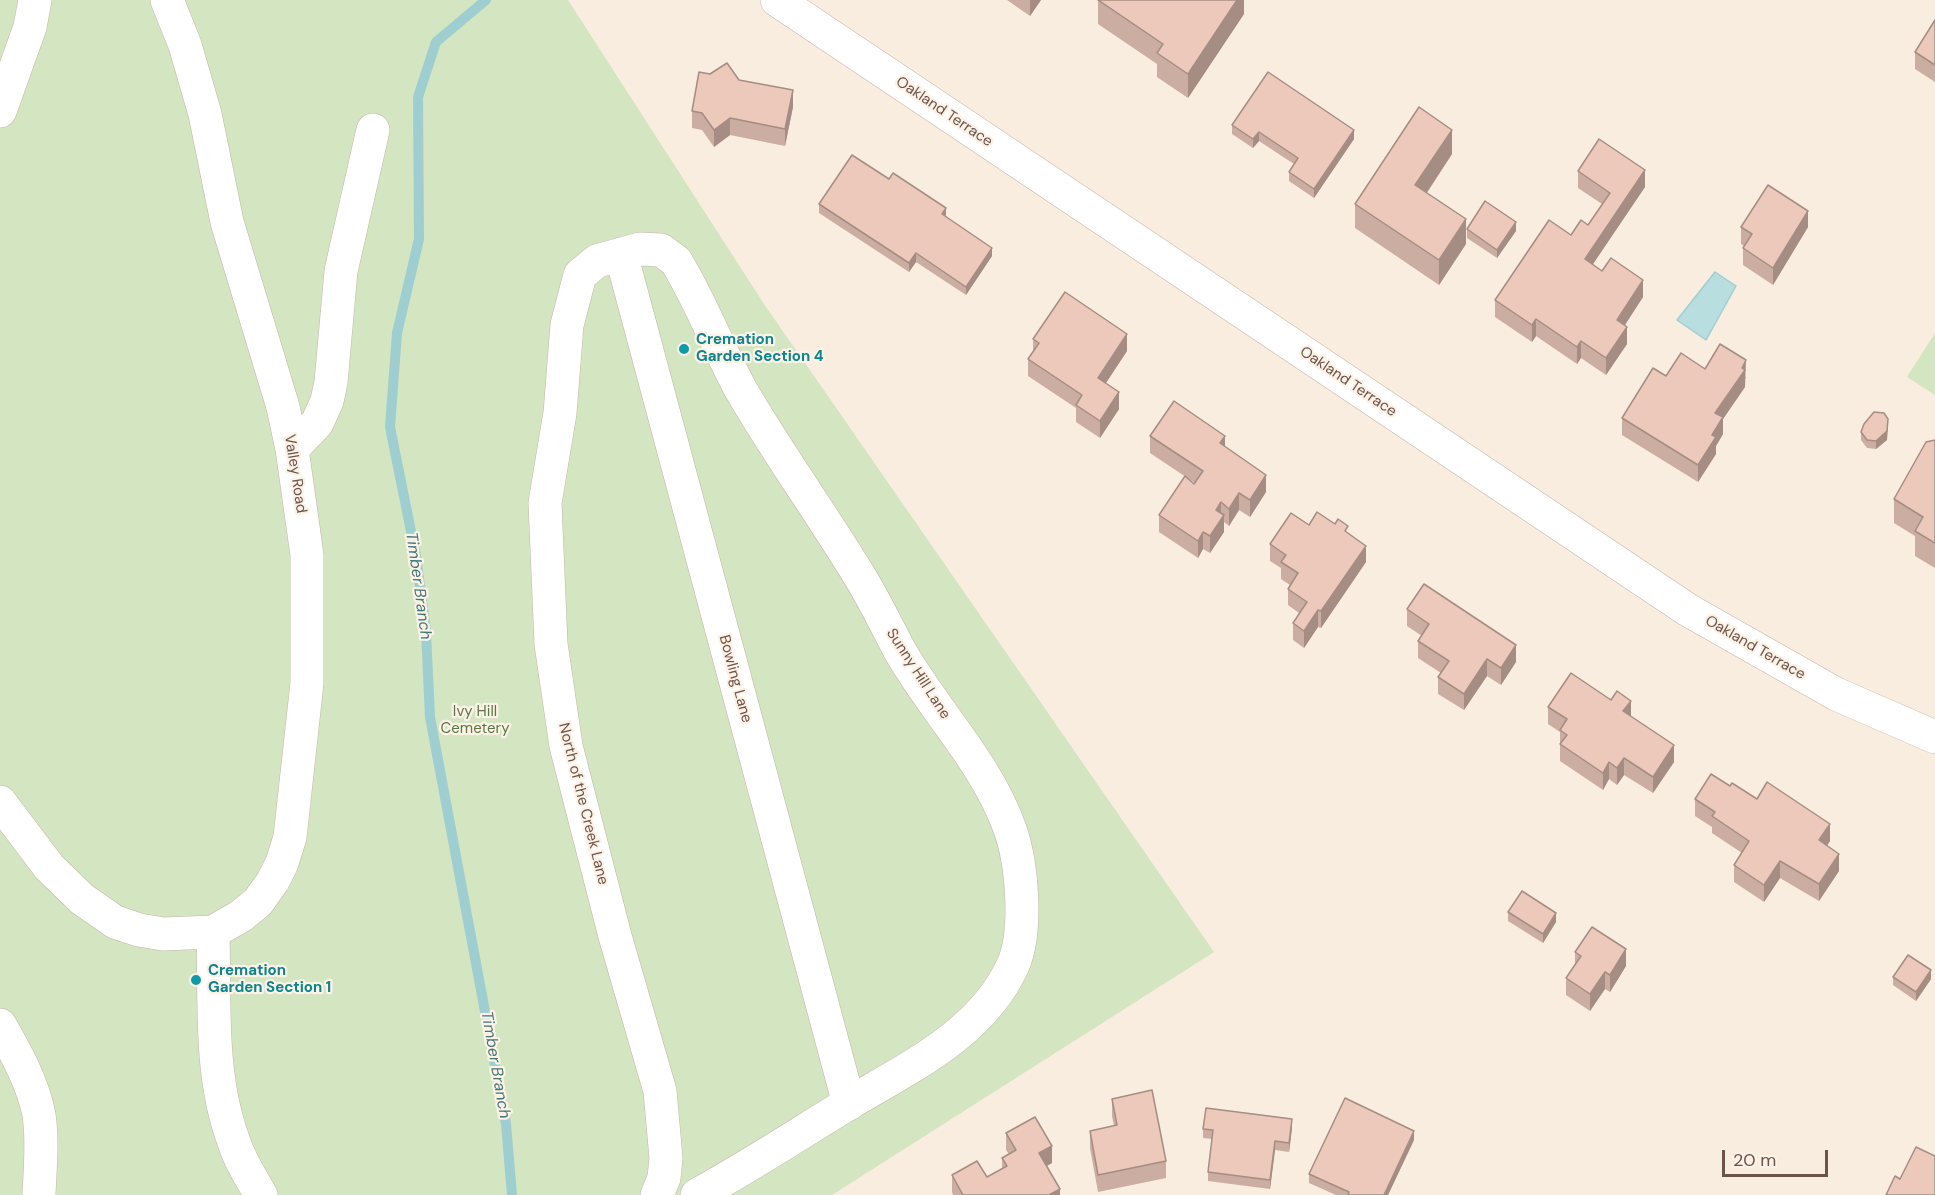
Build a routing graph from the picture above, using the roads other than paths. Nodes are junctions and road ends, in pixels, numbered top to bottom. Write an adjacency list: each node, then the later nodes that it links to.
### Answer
1 (35, 0): 4 (street)
2 (167, 0): 7 (street, Valley Road)
3 (777, 0): 8 (street, Oakland Terrace)
4 (0, 111)
5 (373, 130): 7 (street)
6 (621, 254): 12 (street, Bowling Lane); 12 (street, Sunny Hill Lane); 15 (street, North of the Creek Lane)
7 (292, 449): 10 (street, Valley Road)
8 (1935, 737)
9 (0, 802): 10 (street)
10 (213, 932): 14 (street)
11 (0, 1026): 13 (street)
12 (849, 1104): 16 (street, Sunny Hill Lane)
13 (39, 1195)
14 (261, 1195)
15 (657, 1195)
16 (698, 1195)

